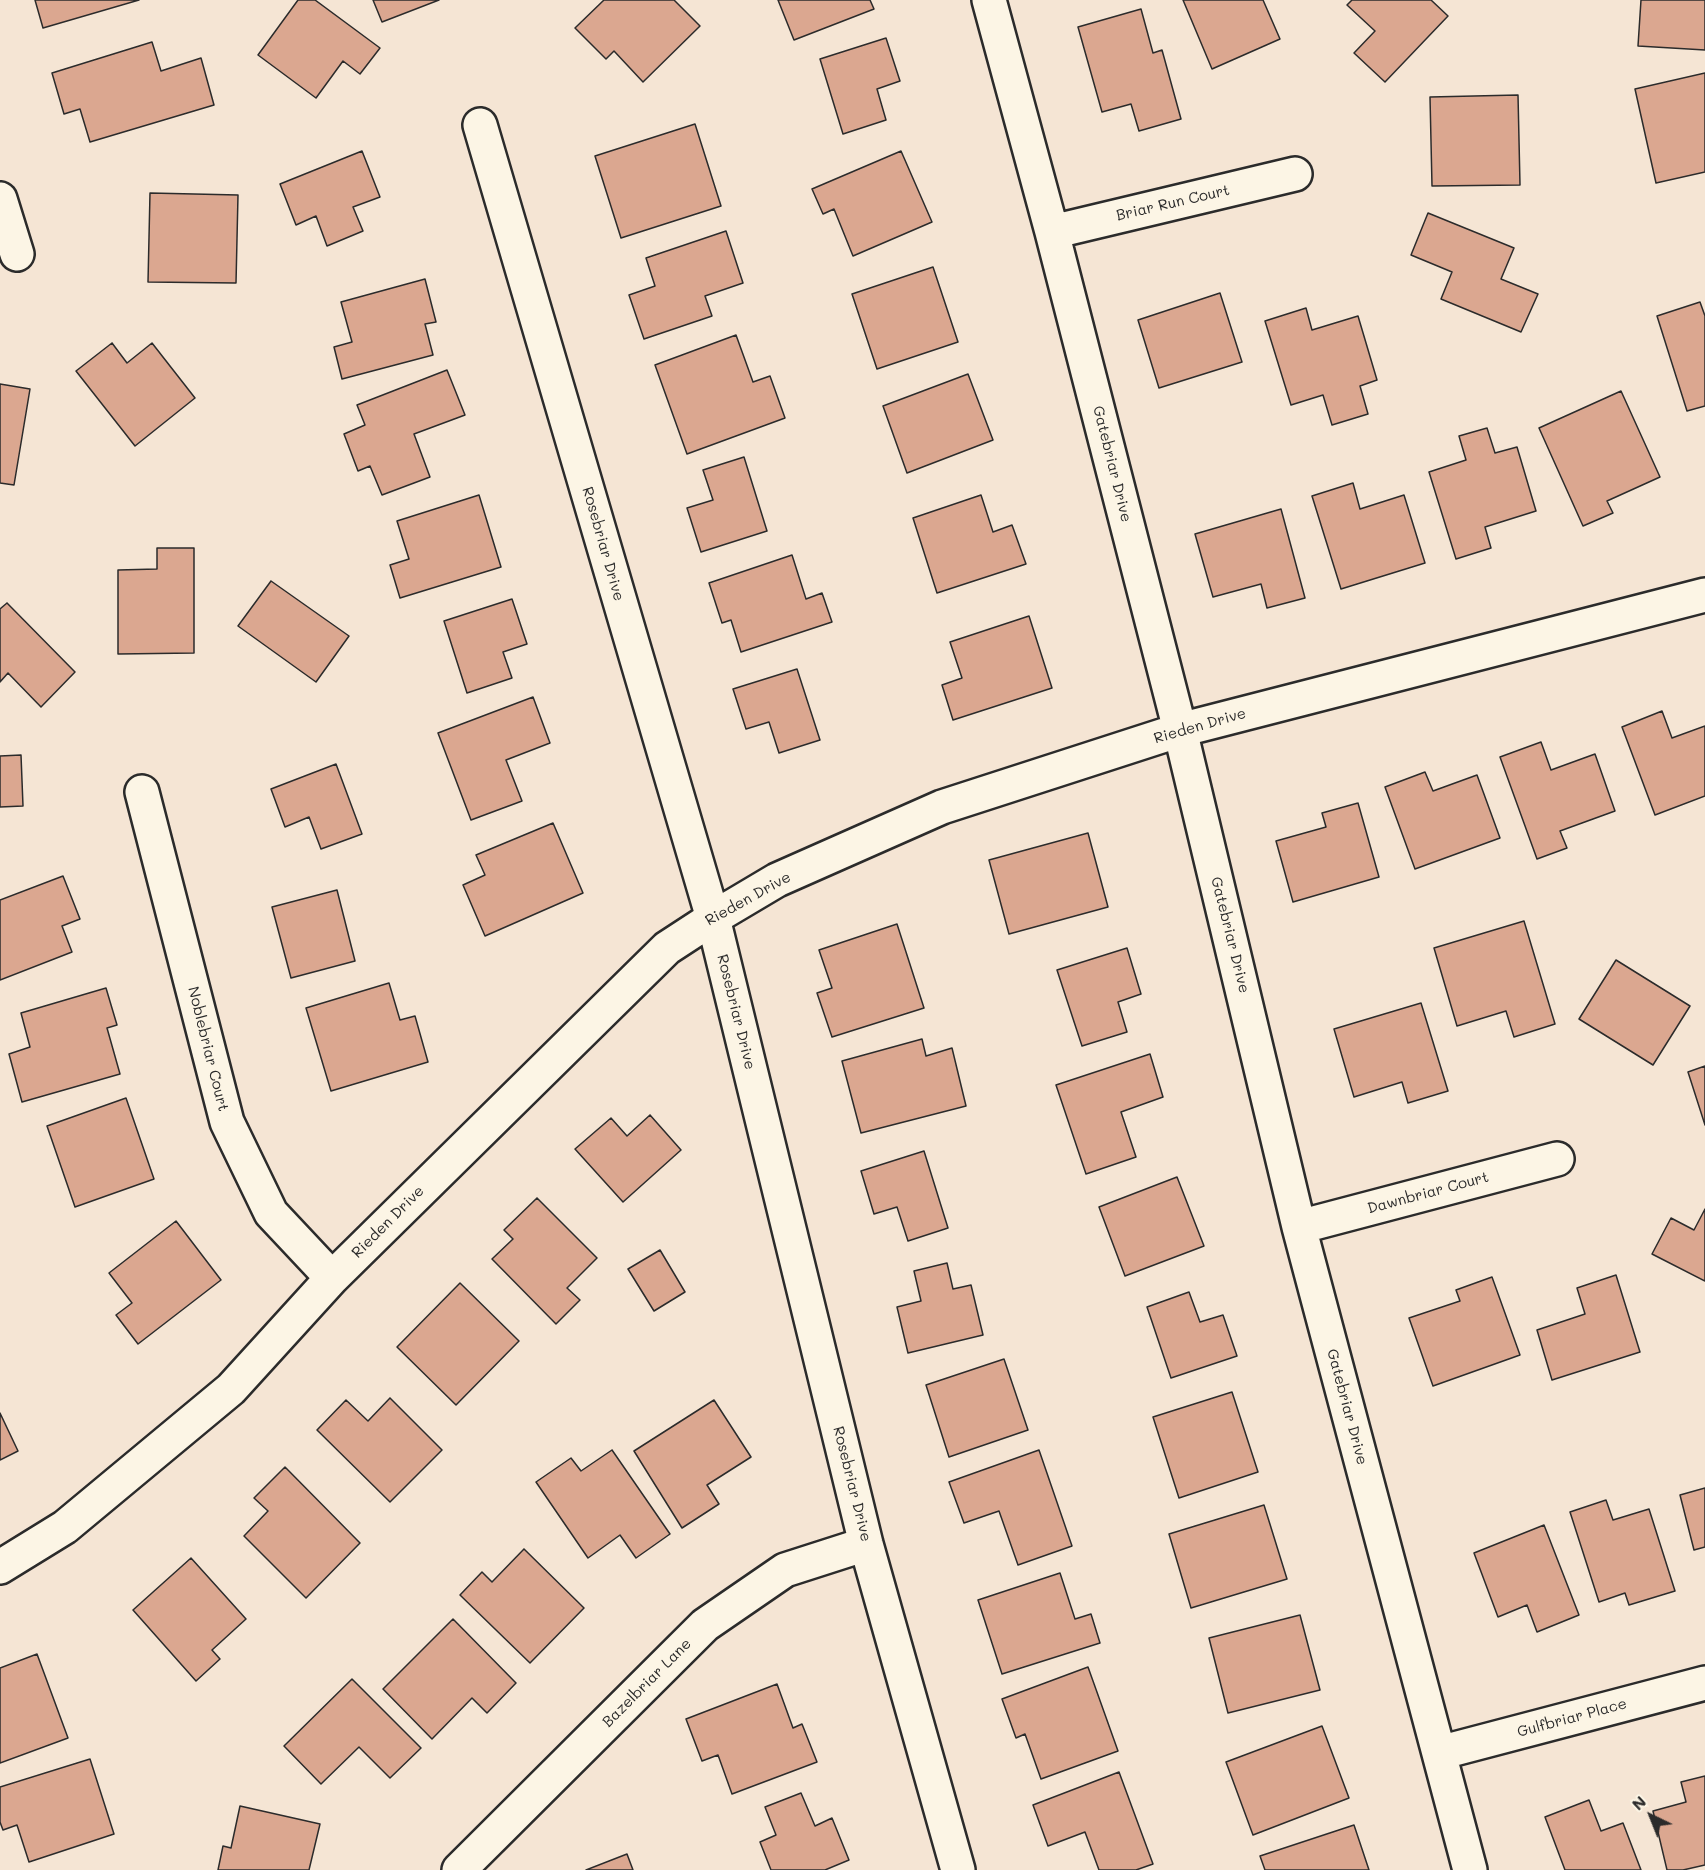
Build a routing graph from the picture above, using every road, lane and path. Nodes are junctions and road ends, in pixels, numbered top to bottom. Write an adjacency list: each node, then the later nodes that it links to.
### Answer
1 (989, 0): 5 (street, Gatebriar Drive)
2 (480, 125): 10 (street, Rosebriar Drive)
3 (1294, 174): 5 (street, Briar Run Court)
4 (0, 199): 6 (street)
5 (1052, 232): 8 (street, Gatebriar Drive)
6 (17, 254)
7 (1705, 595): 8 (street, Rieden Drive)
8 (1180, 730): 10 (street, Rieden Drive); 12 (street, Gatebriar Drive)
9 (142, 792): 13 (street, Noblebriar Court)
10 (713, 918): 13 (street, Rieden Drive); 14 (street, Rosebriar Drive)
11 (1557, 1159): 12 (street, Dawnbriar Court)
12 (1299, 1227): 17 (street, Gatebriar Drive)
13 (332, 1278): 15 (street, Rieden Drive)
14 (866, 1544): 18 (street, Bazelbriar Lane); 19 (street, Rosebriar Drive)
15 (0, 1567)
16 (1705, 1683): 17 (street, Gulfbriar Place)
17 (1439, 1753): 20 (street, Gatebriar Drive)
18 (459, 1870)
19 (957, 1870)
20 (1470, 1870)

